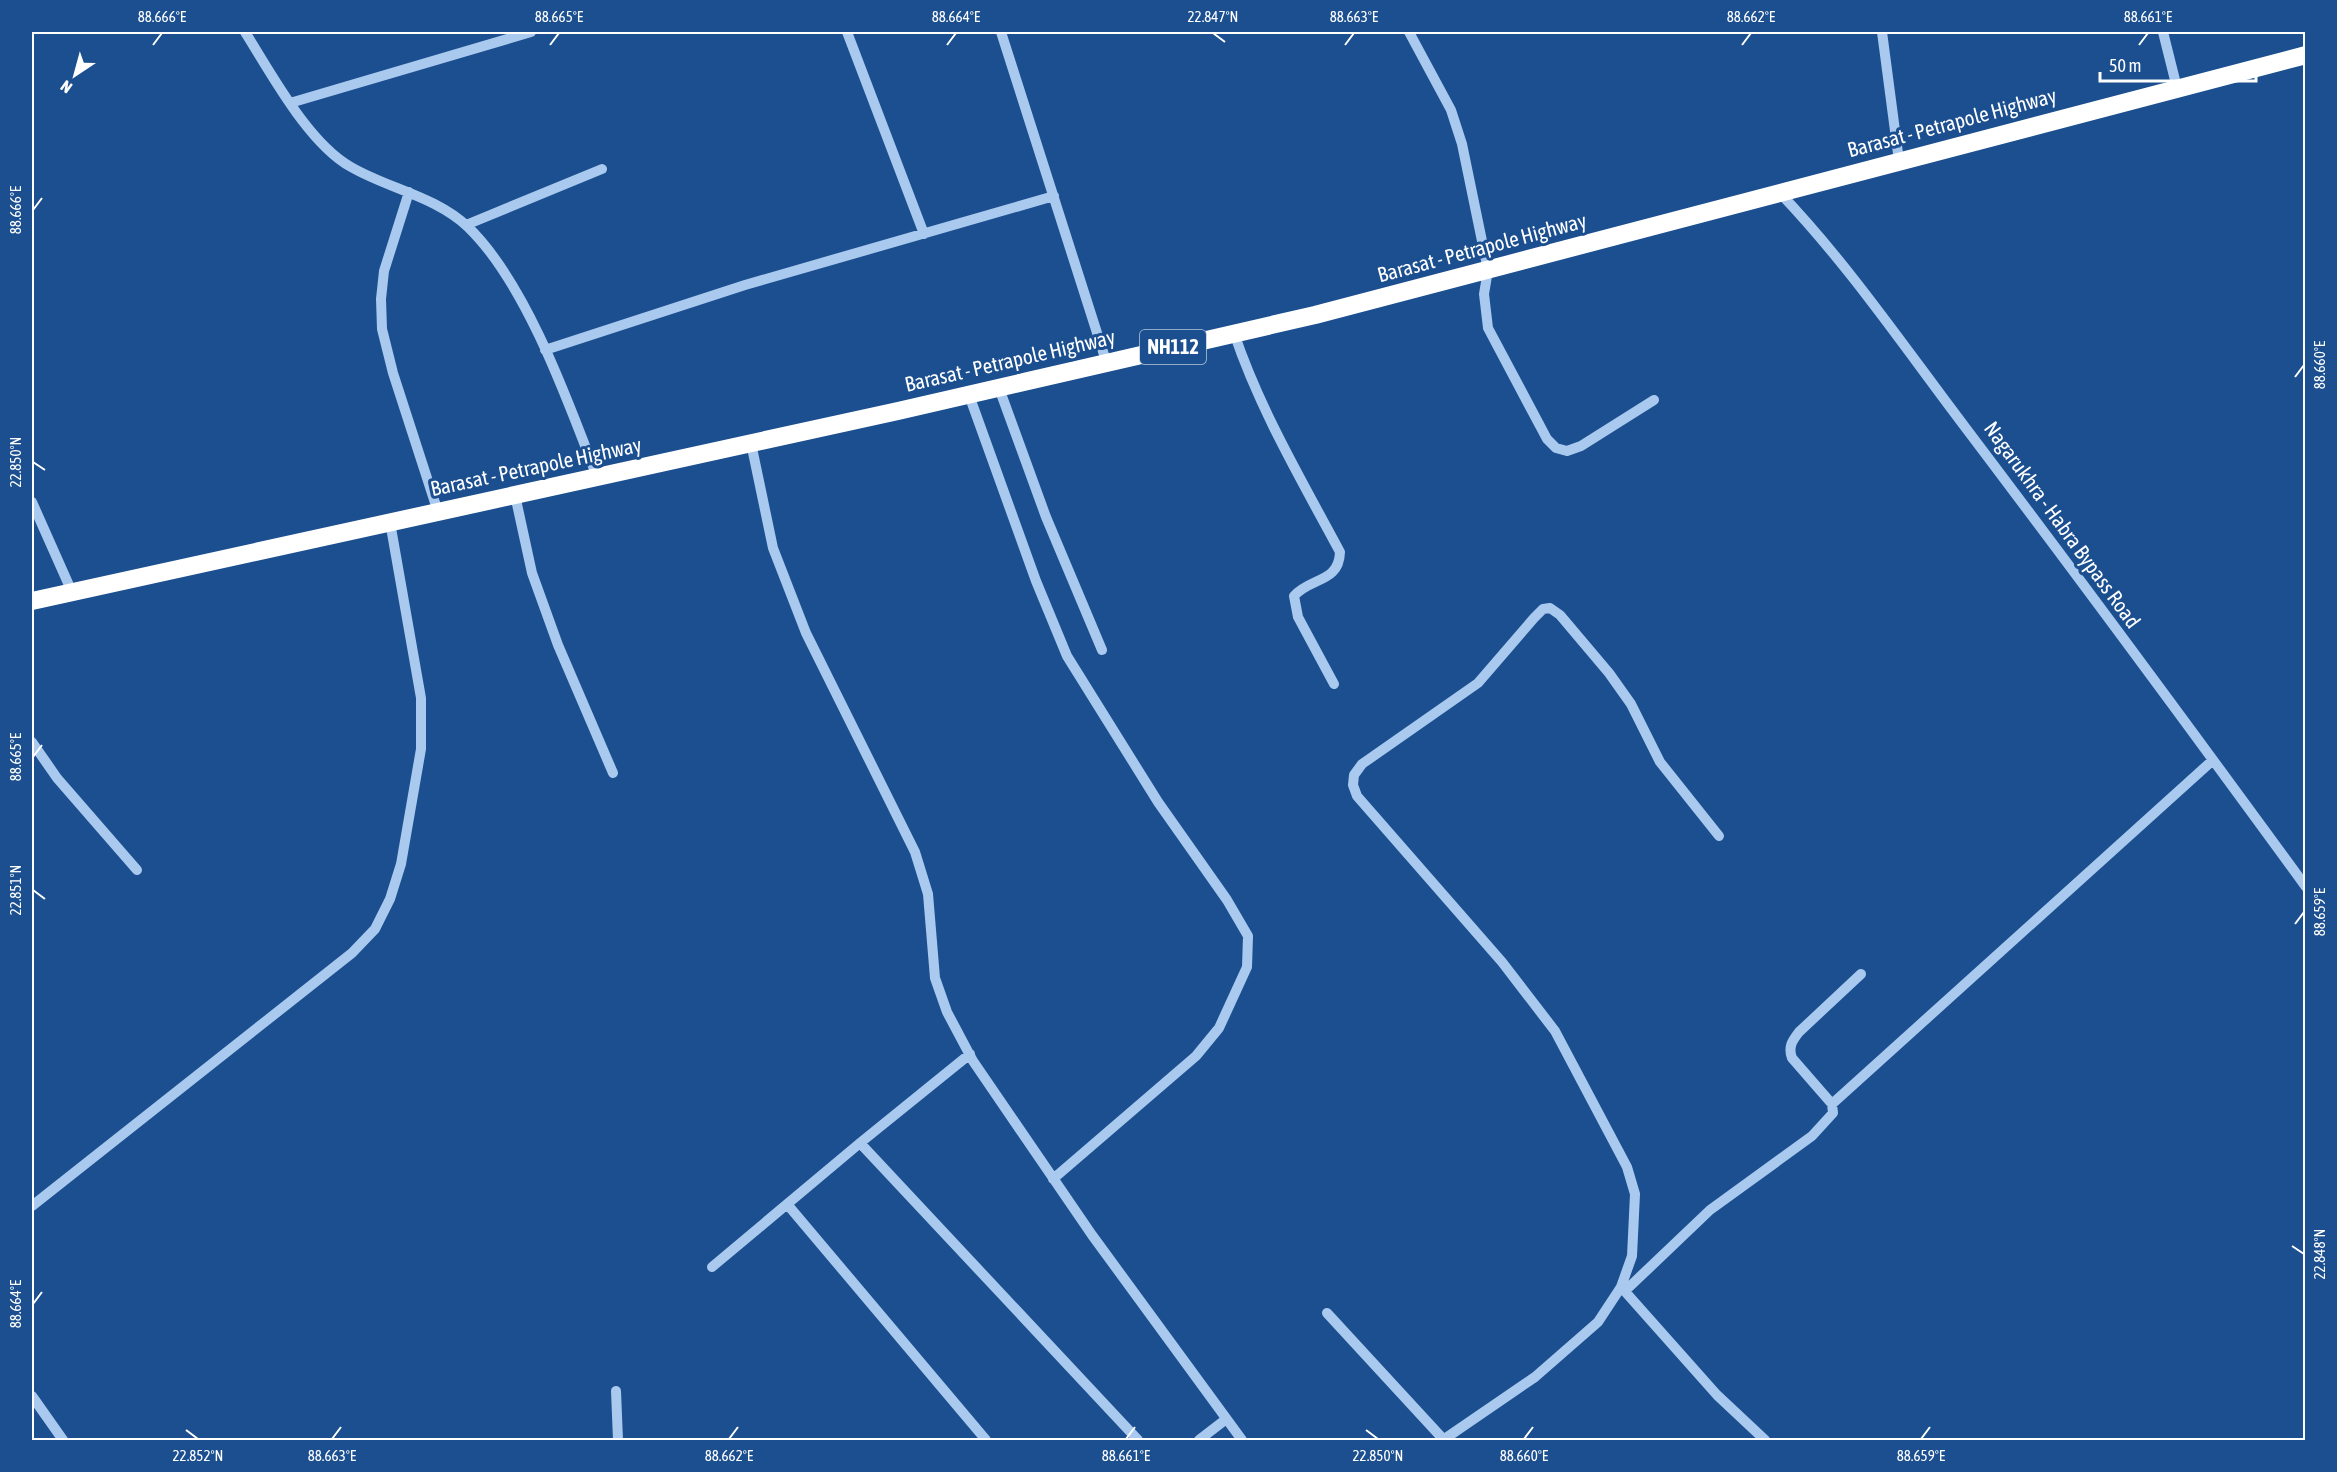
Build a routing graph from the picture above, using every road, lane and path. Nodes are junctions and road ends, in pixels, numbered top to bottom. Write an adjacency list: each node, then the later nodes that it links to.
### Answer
1 (245, 32): 10 (street)
2 (531, 32): 10 (street)
3 (847, 32): 17 (street)
4 (1001, 32): 15 (street)
5 (1409, 32): 18 (street)
6 (1882, 32): 11 (street)
7 (2163, 32): 9 (street)
8 (2306, 55): 9 (highway, Barasat - Petrapole Highway / NH112)
9 (2177, 88): 11 (highway, Barasat - Petrapole Highway / NH112)
10 (290, 103): 13 (street)
11 (1899, 161): 14 (highway, Barasat - Petrapole Highway / NH112)
12 (602, 169): 16 (street)
13 (409, 192): 16 (street); 29 (street)
14 (1779, 192): 18 (highway, Barasat - Petrapole Highway / NH112); 36 (street, Nagarukhra - Habra Bypass Road)
15 (1054, 196): 17 (street); 21 (street)
16 (466, 225): 20 (street)
17 (924, 234): 20 (street)
18 (1488, 270): 19 (highway, Barasat - Petrapole Highway / NH112); 24 (street)
19 (1234, 333): 21 (highway, Barasat - Petrapole Highway / NH112); 34 (street)
20 (545, 350): 26 (street)
21 (1106, 362): 22 (highway, Barasat - Petrapole Highway / NH112)
22 (999, 388): 23 (highway, Barasat - Petrapole Highway / NH112); 33 (street)
23 (969, 395): 25 (highway, Barasat - Petrapole Highway / NH112); 45 (street)
24 (1654, 400)
25 (751, 443): 26 (highway, Barasat - Petrapole Highway / NH112); 42 (street)
26 (597, 477): 27 (highway, Barasat - Petrapole Highway / NH112)
27 (515, 495): 29 (highway, Barasat - Petrapole Highway / NH112); 37 (street)
28 (32, 502): 31 (street)
29 (438, 512): 30 (highway, Barasat - Petrapole Highway / NH112)
30 (390, 522): 31 (highway, Barasat - Petrapole Highway / NH112); 47 (street)
31 (72, 592): 32 (highway, Barasat - Petrapole Highway / NH112)
32 (32, 601)
33 (1102, 650)
34 (1334, 684)
35 (32, 742): 39 (street)
36 (2213, 760): 40 (street, Nagarukhra - Habra Bypass Road); 43 (street)
37 (613, 772)
38 (1719, 836): 49 (street)
39 (137, 870)
40 (2306, 886)
41 (1861, 974): 43 (street)
42 (970, 1054): 44 (street); 45 (street)
43 (1832, 1104): 49 (street)
44 (860, 1143): 46 (street); 57 (street)
45 (1053, 1179): 53 (street)
46 (787, 1204): 48 (street); 56 (street)
47 (32, 1206)
48 (712, 1267)
49 (1623, 1289): 60 (street); 61 (street)
50 (1327, 1313): 60 (street)
51 (616, 1391): 55 (street)
52 (32, 1396): 54 (street)
53 (1225, 1420): 58 (street); 59 (street)
54 (63, 1440)
55 (618, 1440)
56 (986, 1440)
57 (1138, 1440)
58 (1199, 1440)
59 (1242, 1440)
60 (1444, 1440)
61 (1765, 1440)

